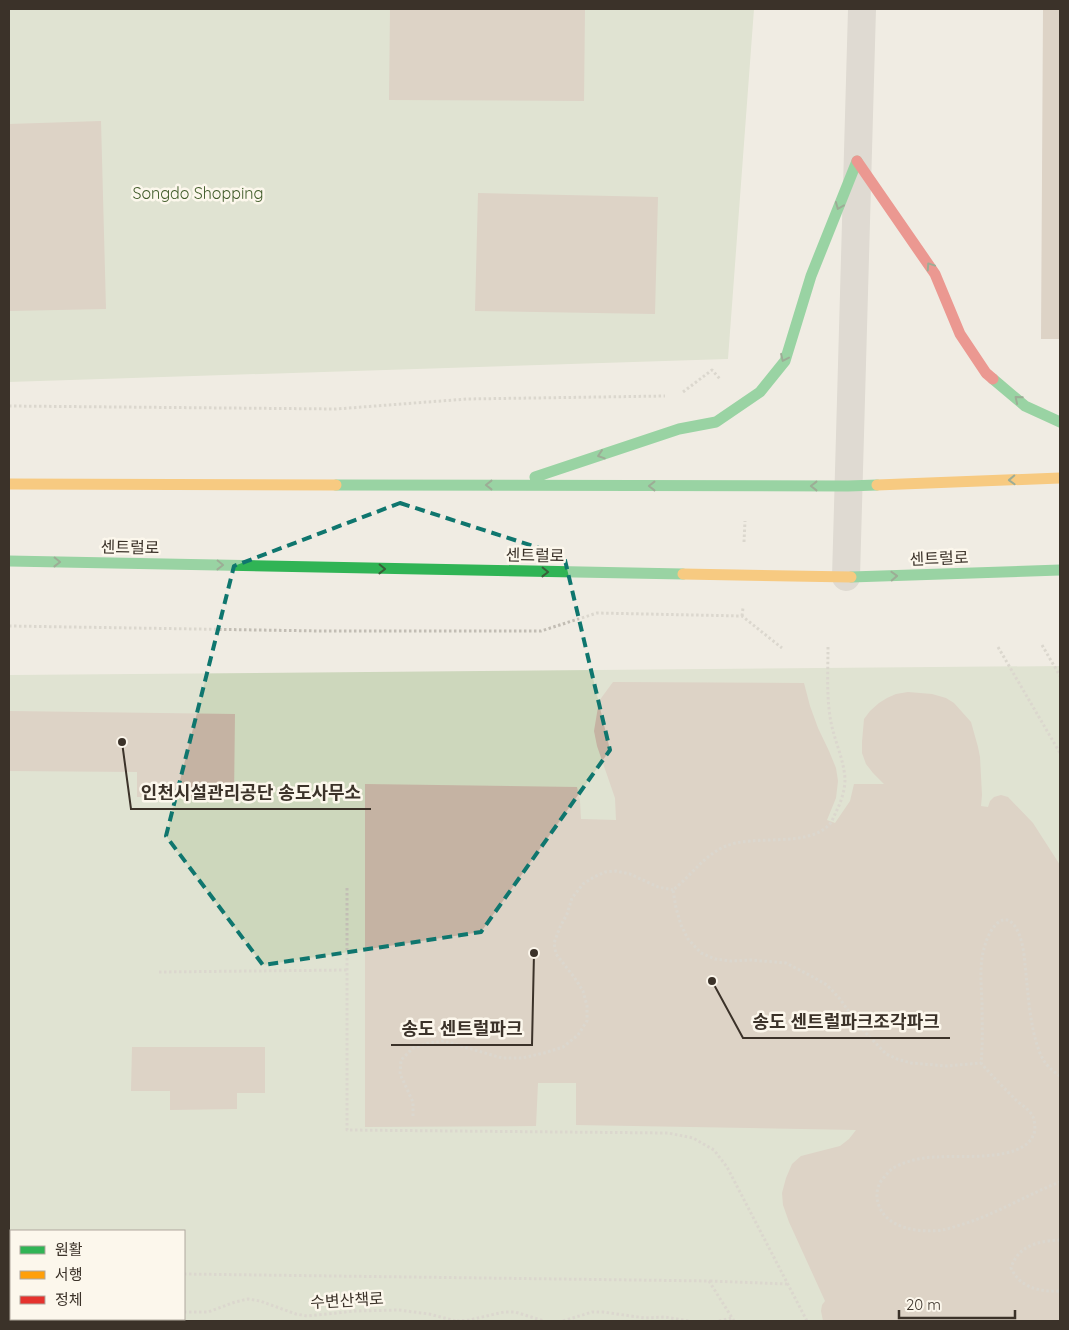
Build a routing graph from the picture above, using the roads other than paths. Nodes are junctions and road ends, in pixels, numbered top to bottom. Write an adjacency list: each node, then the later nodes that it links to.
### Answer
1 (862, 9): 2 (street)
2 (858, 160): 3 (main road, one-way to 2); 6 (main road, one-way to 6); 7 (street)
3 (1060, 422)
4 (1060, 478): 7 (main road, one-way to 7)
5 (9, 484): 6 (main road, one-way to 5)
6 (512, 485): 7 (main road, one-way to 6)
7 (848, 486): 10 (street)
8 (9, 561): 10 (main road, 센트럴로, one-way to 10)
9 (1060, 570): 10 (main road, 센트럴로, one-way to 9)
10 (846, 577)

